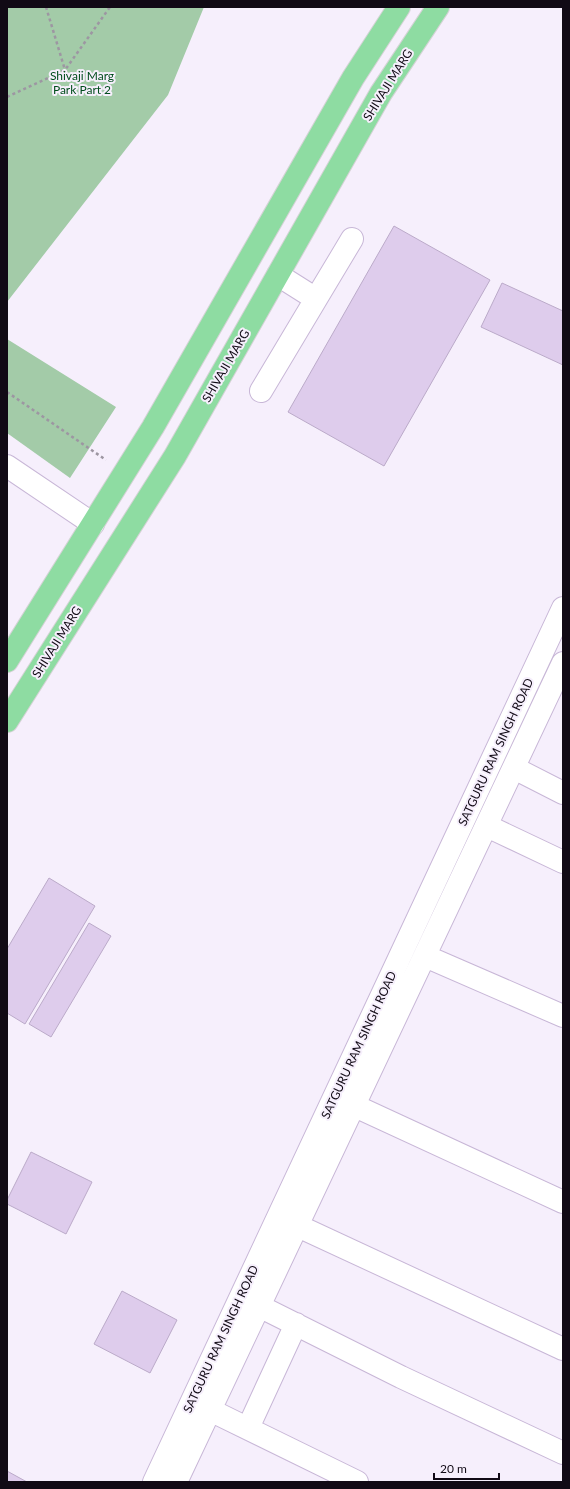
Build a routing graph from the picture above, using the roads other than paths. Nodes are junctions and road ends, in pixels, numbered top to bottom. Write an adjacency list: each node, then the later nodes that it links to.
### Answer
1 (399, 7): 8 (main road)
2 (438, 7): 4 (main road, SHIVAJI MARG)
3 (352, 239): 5 (street)
4 (278, 275): 5 (street); 12 (main road, SHIVAJI MARG)
5 (316, 299): 6 (street)
6 (261, 391)
7 (7, 466): 8 (street)
8 (93, 524): 10 (main road)
9 (563, 608): 28 (street, SATGURU RAM SINGH ROAD)
10 (7, 661)
11 (563, 663): 13 (street, SATGURU RAM SINGH ROAD)
12 (7, 721)
13 (514, 768): 14 (street); 15 (street, SATGURU RAM SINGH ROAD)
14 (563, 793)
15 (487, 826): 16 (street); 17 (street, SATGURU RAM SINGH ROAD)
16 (563, 862)
17 (425, 956): 18 (street); 19 (street, SATGURU RAM SINGH ROAD)
18 (563, 1016)
19 (355, 1106): 20 (street); 21 (street, SATGURU RAM SINGH ROAD)
20 (563, 1202)
21 (298, 1226): 22 (street, SATGURU RAM SINGH ROAD); 24 (street)
22 (259, 1306): 23 (street); 25 (street, SATGURU RAM SINGH ROAD)
23 (296, 1324): 26 (street); 27 (street)
24 (563, 1349)
25 (210, 1410): 26 (street); 29 (street, SATGURU RAM SINGH ROAD)
26 (248, 1428): 30 (street)
27 (563, 1453)
28 (154, 1482)
29 (176, 1482)
30 (357, 1482)

